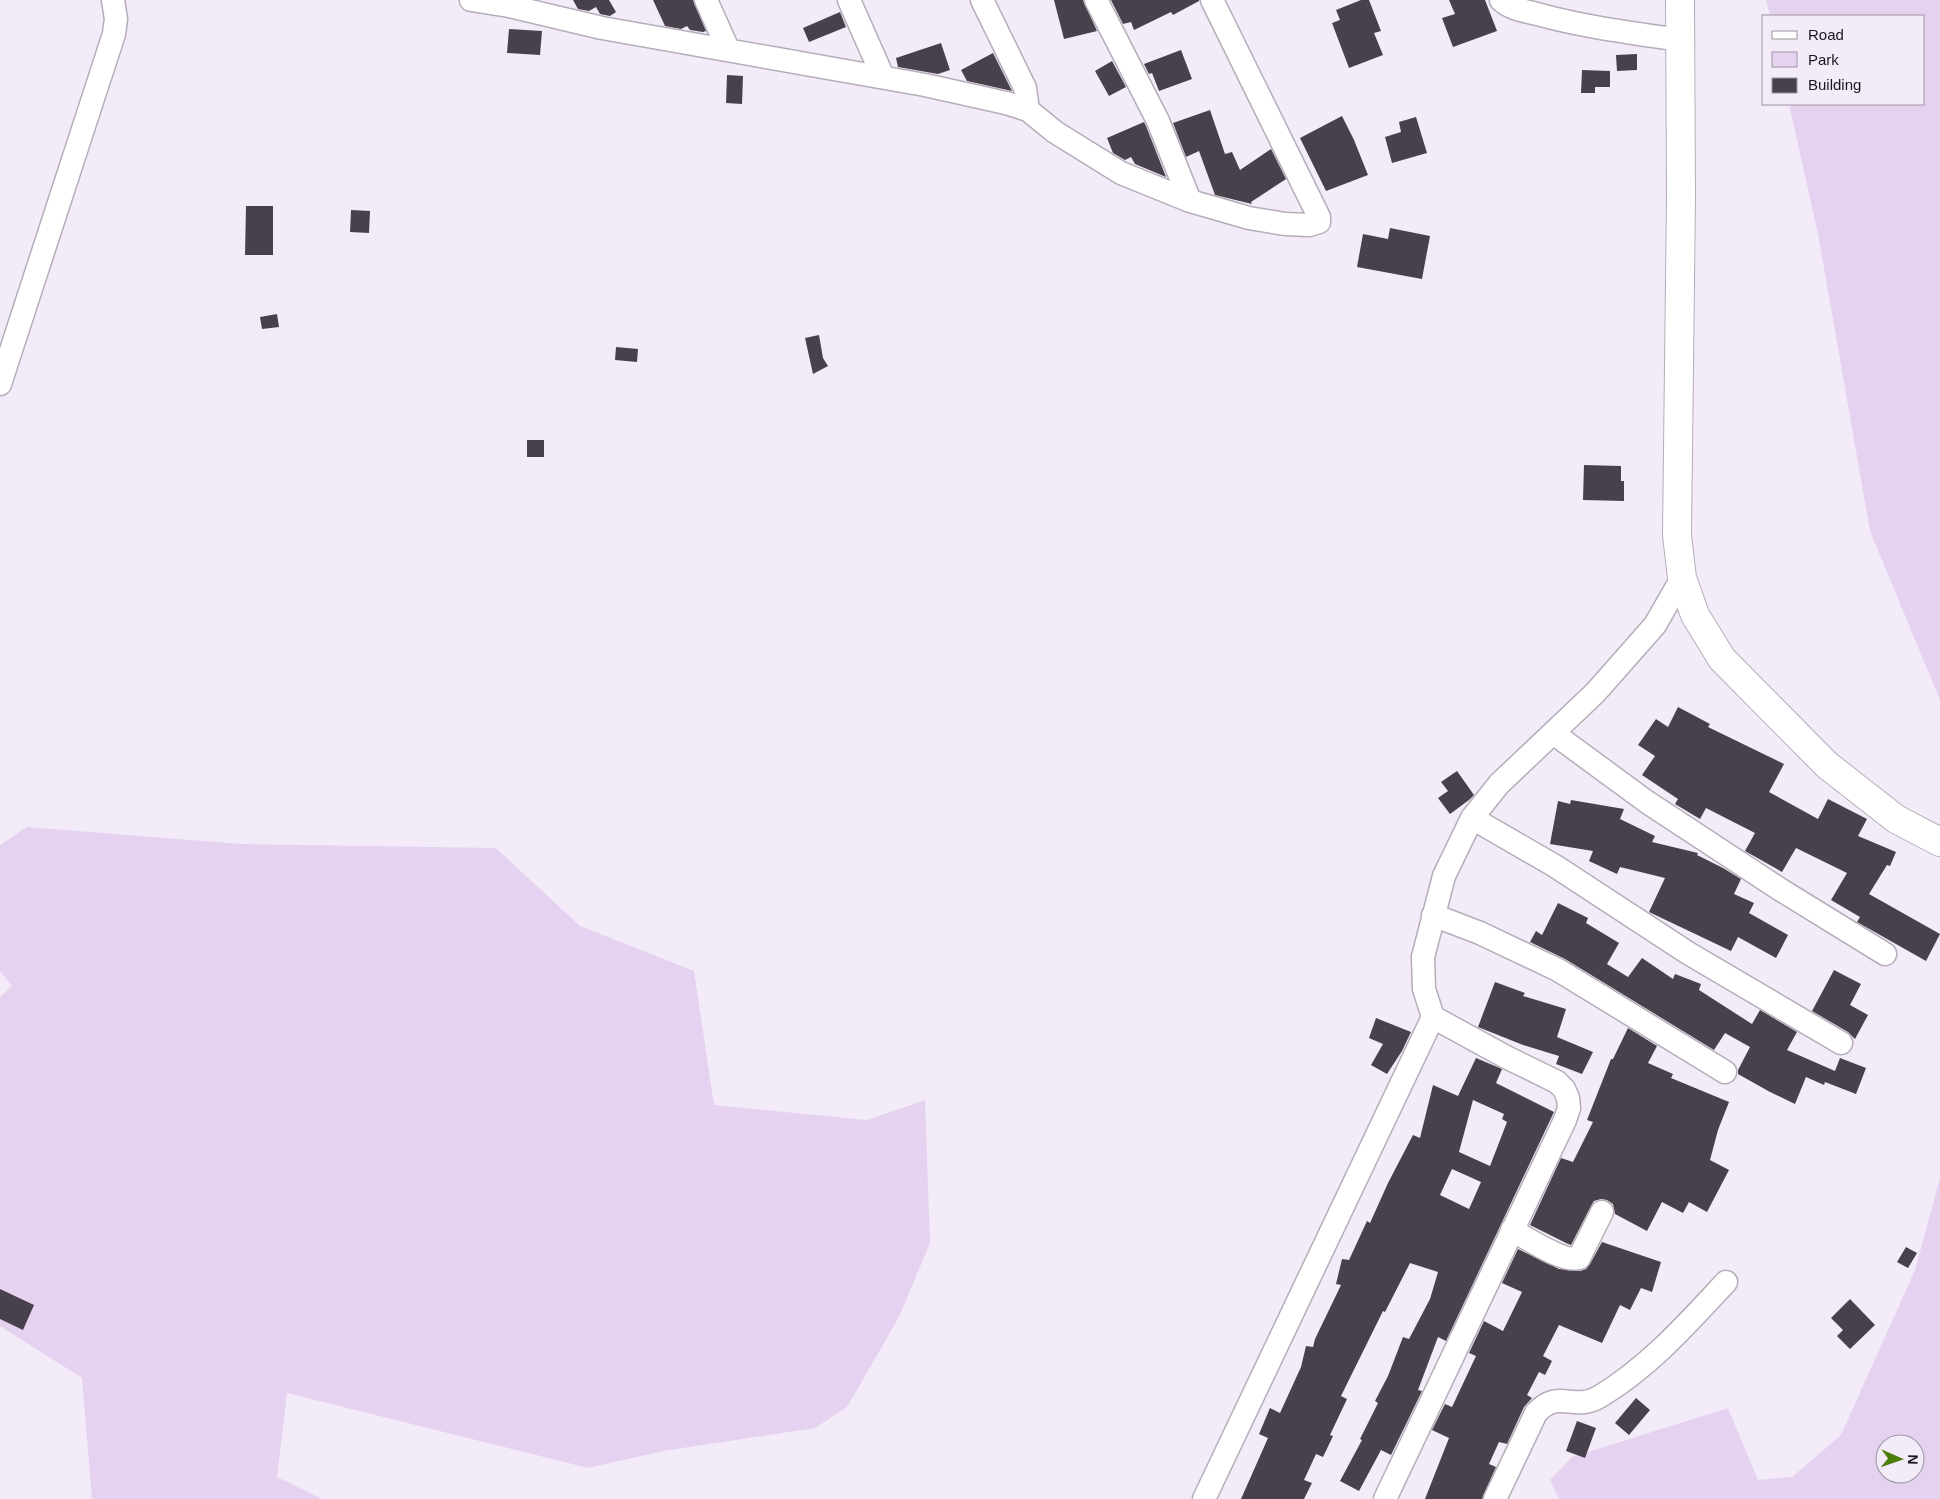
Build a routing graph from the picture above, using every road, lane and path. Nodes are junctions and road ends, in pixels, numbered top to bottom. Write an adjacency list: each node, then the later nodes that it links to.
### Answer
1 (113, 0): 15 (street)
2 (470, 0): 11 (street)
3 (706, 0): 11 (street)
4 (849, 0): 12 (street)
5 (982, 0): 13 (street)
6 (1096, 0): 14 (street)
7 (1212, 0): 14 (street)
8 (1680, 0): 10 (main road)
9 (1516, 3): 10 (street)
10 (1680, 40): 16 (main road)
11 (728, 49): 12 (street)
12 (883, 77): 13 (street)
13 (1028, 110): 14 (street)
14 (1190, 201)
15 (0, 384)
16 (1682, 578): 17 (street); 19 (main road)
17 (1553, 733): 18 (street); 21 (street)
18 (1472, 818): 20 (street); 23 (street)
19 (1940, 842)
20 (1433, 915): 22 (street); 24 (street)
21 (1885, 954)
22 (1433, 1017): 26 (street); 28 (street)
23 (1841, 1043)
24 (1725, 1072)
25 (1602, 1212): 26 (street)
26 (1512, 1230): 29 (street)
27 (1726, 1282): 30 (street)
28 (1204, 1499)
29 (1386, 1499)
30 (1495, 1499)

